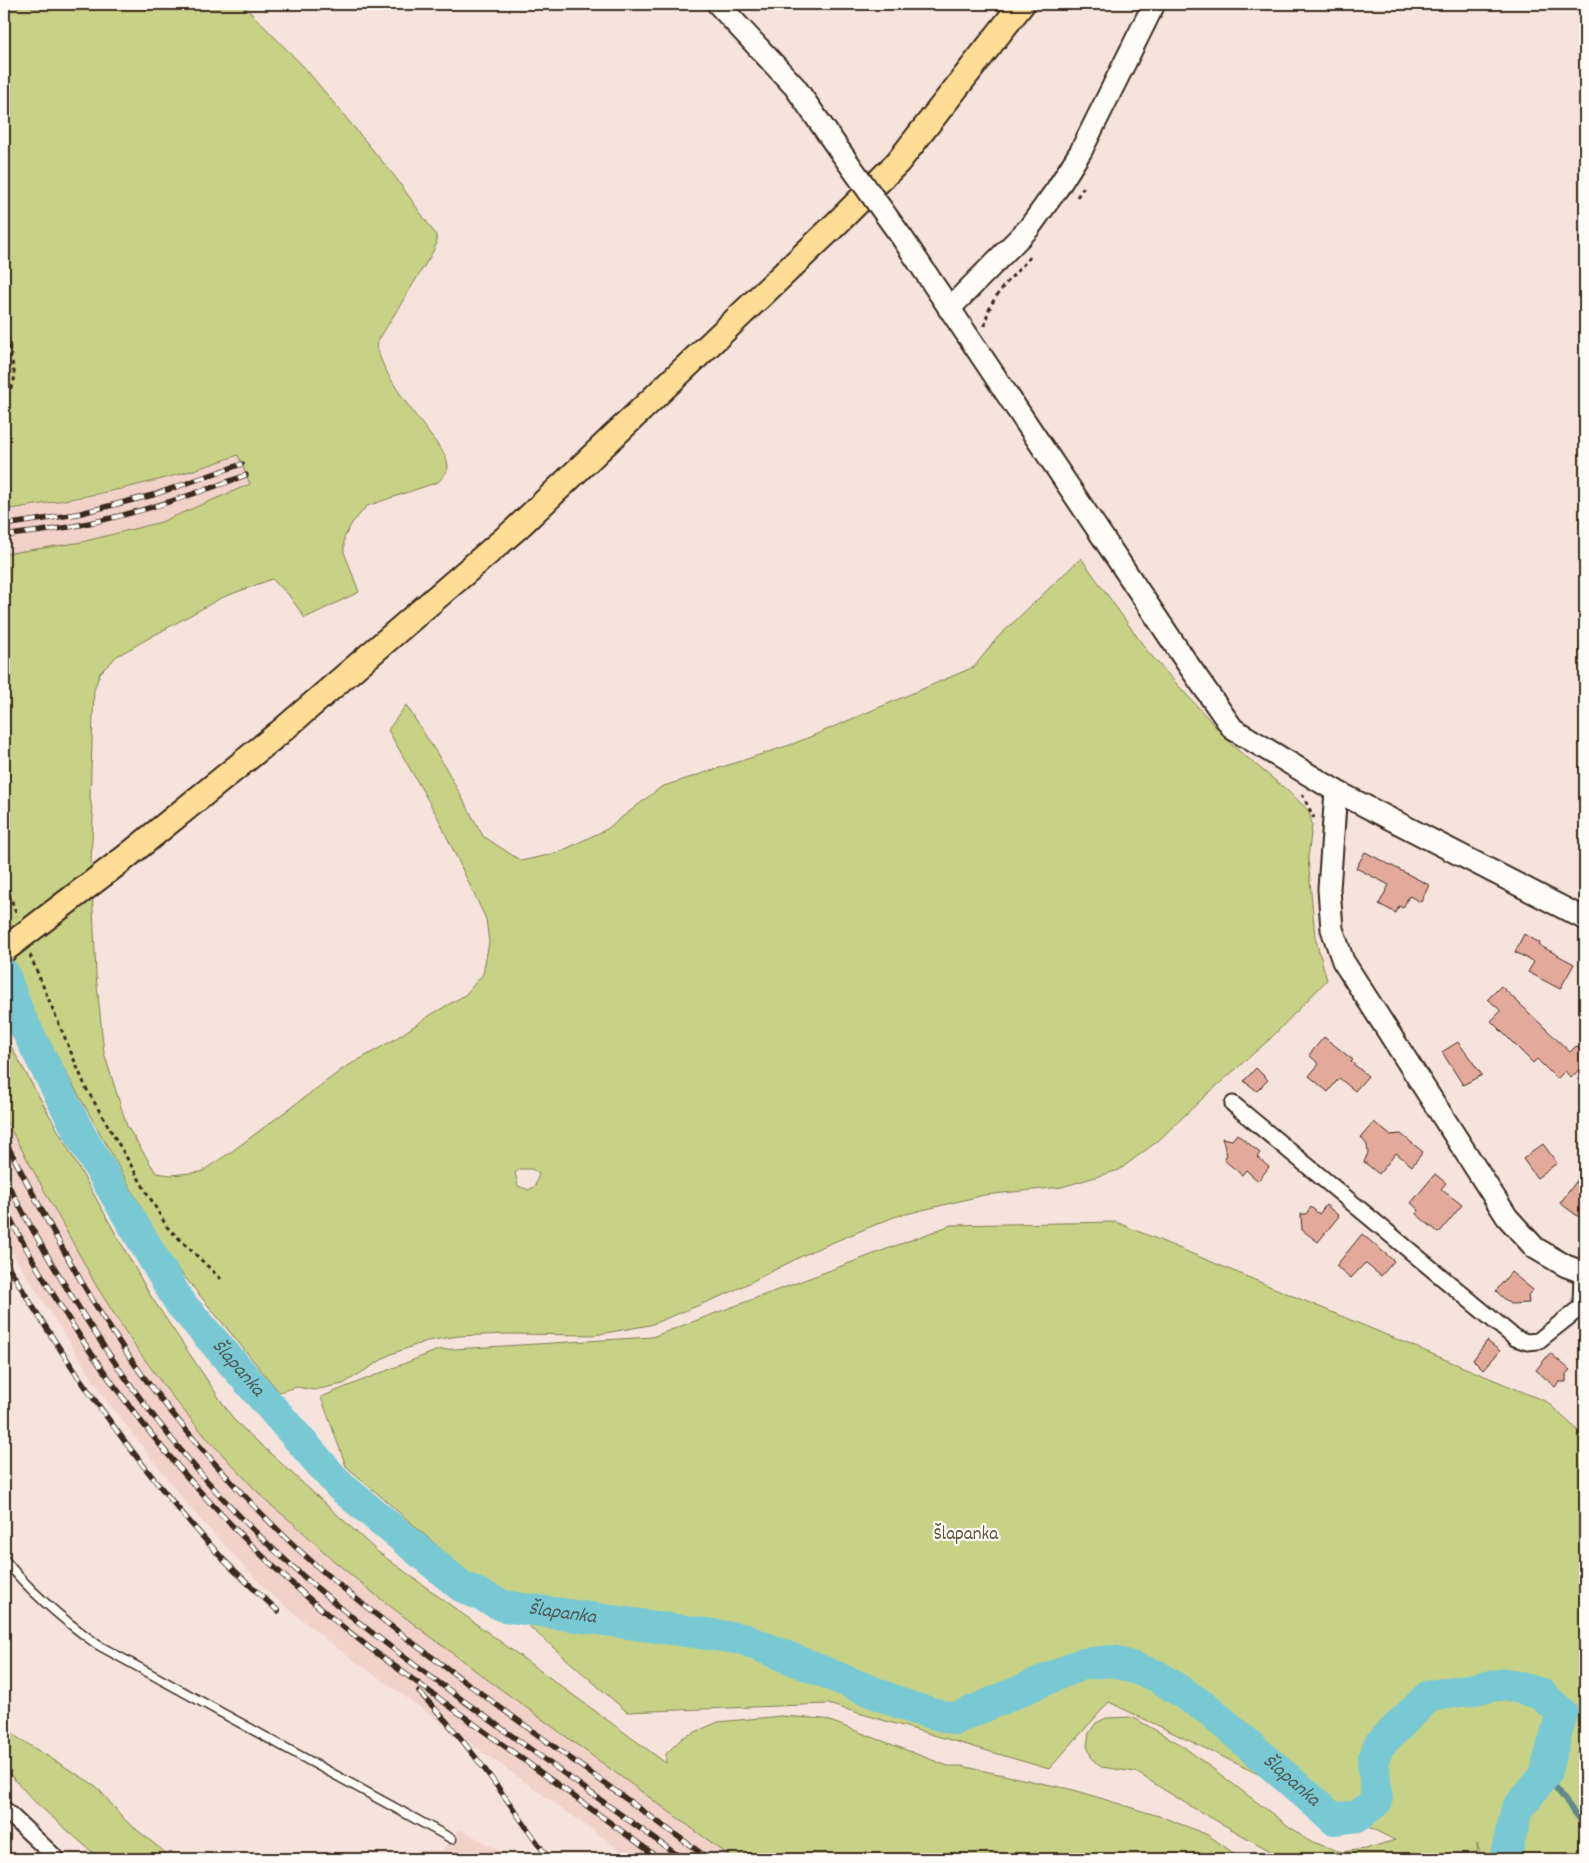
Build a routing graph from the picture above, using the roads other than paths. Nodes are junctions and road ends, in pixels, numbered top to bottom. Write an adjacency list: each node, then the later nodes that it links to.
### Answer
1 (718, 4): 4 (street, bridge)
2 (1022, 4): 7 (main road, bridge)
3 (1154, 4): 4 (street)
4 (949, 309): 5 (street)
5 (1336, 791): 6 (street); 9 (street)
6 (1585, 919)
7 (4, 950)
8 (1233, 1104): 10 (street)
9 (1584, 1273): 10 (street)
10 (1583, 1309)
11 (4, 1559): 13 (lane)
12 (4, 1808): 14 (street)
13 (452, 1839)
14 (57, 1859)

